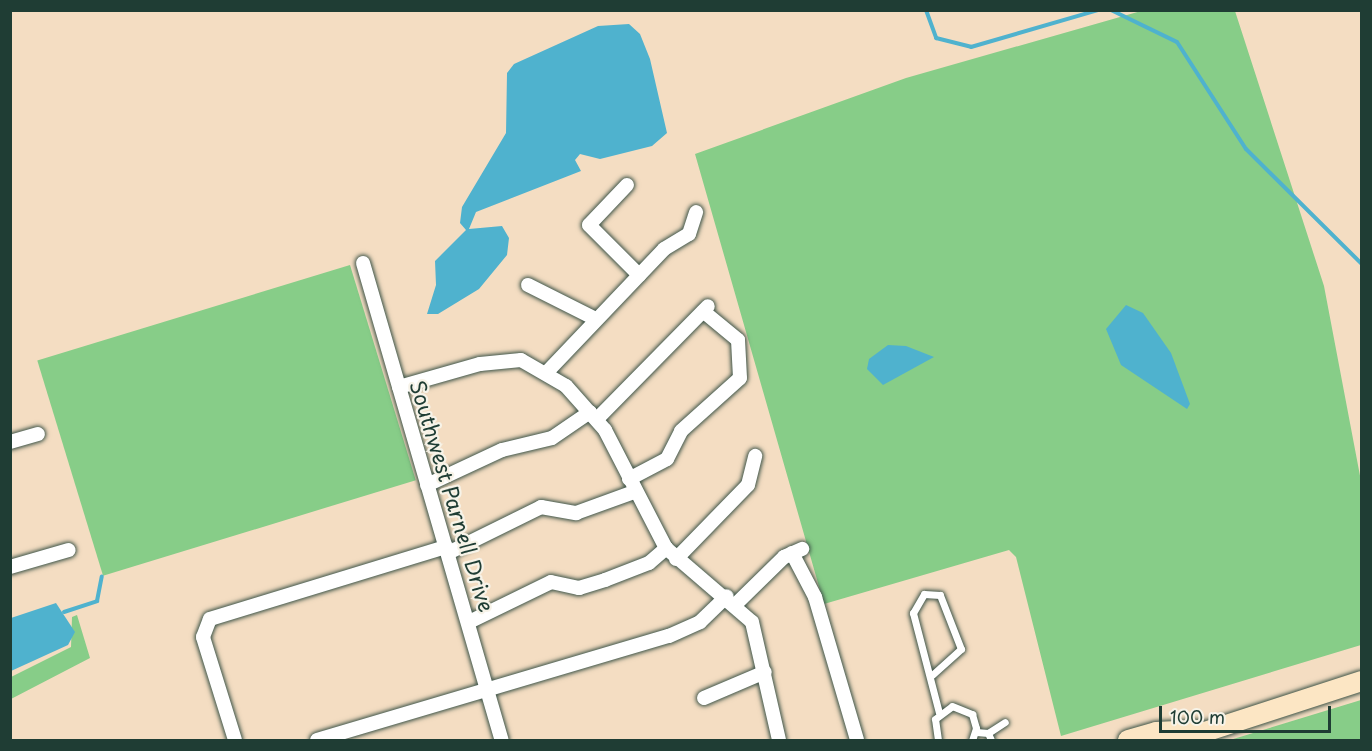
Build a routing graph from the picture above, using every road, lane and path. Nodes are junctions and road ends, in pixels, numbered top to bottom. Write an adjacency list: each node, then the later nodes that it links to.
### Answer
1 (627, 185): 4 (street)
2 (696, 212): 4 (street)
3 (363, 263): 8 (street, Southwest Parnell Drive)
4 (639, 274): 6 (street)
5 (528, 285): 6 (street)
6 (594, 318): 7 (street)
7 (548, 371): 8 (street); 9 (street)
8 (399, 387): 13 (street, Southwest Parnell Drive)
9 (593, 415): 13 (street); 14 (street); 14 (street)
10 (38, 434): 11 (street)
11 (10, 441)
12 (755, 456): 17 (street)
13 (427, 485): 16 (street, Southwest Parnell Drive)
14 (631, 486): 16 (street); 17 (street)
15 (69, 550): 18 (street)
16 (447, 550): 20 (street, Southwest Parnell Drive); 31 (street)
17 (671, 553): 19 (street); 20 (street)
18 (10, 567)
19 (731, 600): 21 (street); 24 (street); 35 (street)
20 (469, 622): 24 (street, Southwest Parnell Drive)
21 (765, 672): 25 (street); 34 (street)
22 (932, 675): 22 (lane); 26 (lane)
23 (1362, 681): 29 (main road)
24 (487, 689): 32 (street); 33 (street, Southwest Parnell Drive)
25 (704, 698)
26 (939, 713): 28 (lane); 36 (lane)
27 (1005, 722): 30 (lane)
28 (976, 732): 30 (lane); 37 (lane)
29 (1205, 735): 38 (main road); 39 (main road)
30 (989, 737)
31 (235, 741)
32 (317, 741)
33 (502, 741)
34 (779, 741)
35 (857, 741)
36 (938, 741)
37 (972, 741)
38 (1128, 741)
39 (1180, 741)

